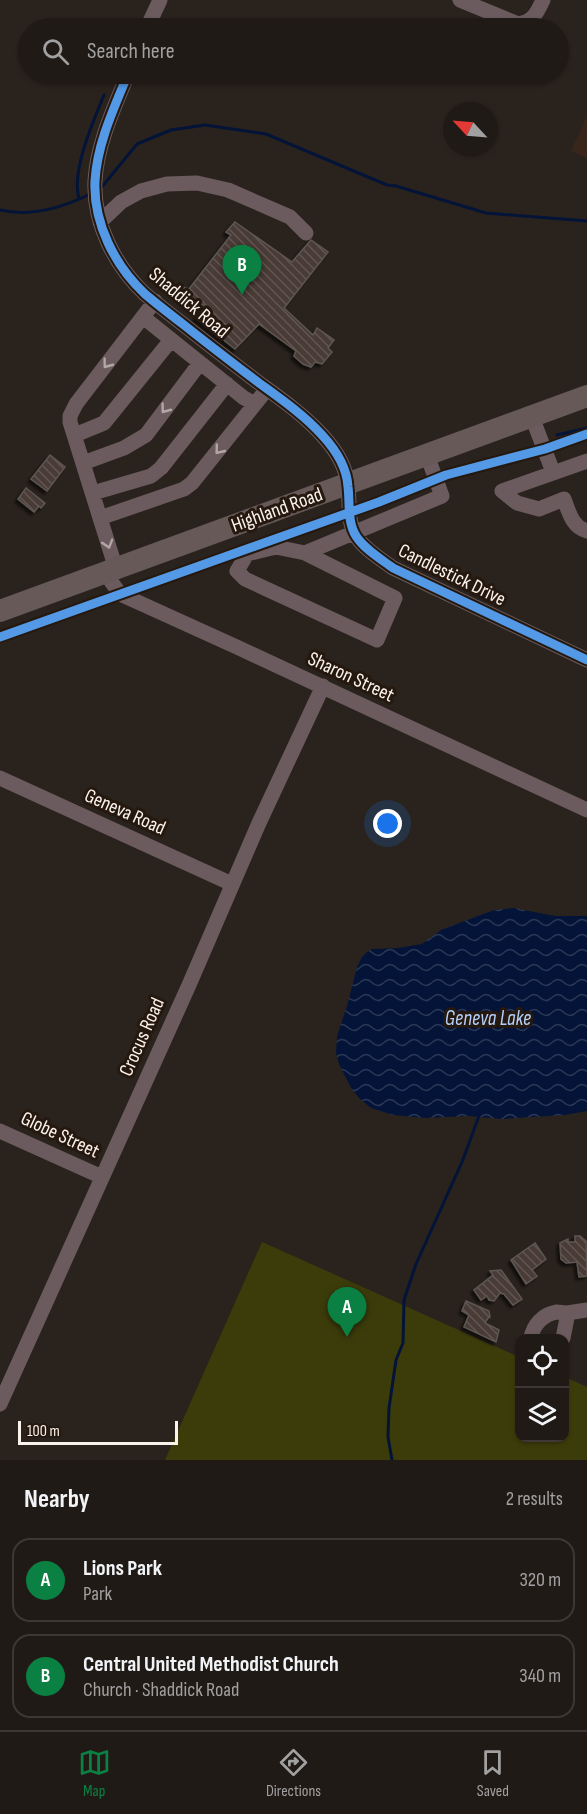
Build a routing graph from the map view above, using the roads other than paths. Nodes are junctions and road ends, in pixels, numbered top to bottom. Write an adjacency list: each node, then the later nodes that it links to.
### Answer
1 (160, 0): 4 (street)
2 (460, 0): 5 (street)
3 (543, 0): 6 (street)
4 (152, 18)
5 (504, 18)
6 (532, 18)
7 (124, 84): 8 (street, Shaddick Road)
8 (100, 222): 9 (street); 10 (street, Shaddick Road)
9 (306, 233)
10 (155, 301): 11 (street); 15 (street, Shaddick Road)
11 (142, 317): 12 (street); 19 (street, one-way to 19)
12 (171, 340): 13 (street); 19 (street)
13 (200, 363): 14 (street); 22 (street, one-way to 22)
14 (227, 384): 17 (street); 25 (street)
15 (267, 389): 17 (street); 24 (street, Shaddick Road)
16 (587, 396): 18 (highway, Highland Road)
17 (255, 404): 26 (street, one-way to 26)
18 (532, 417): 20 (highway, Highland Road); 23 (street)
19 (75, 435): 22 (street)
20 (427, 455): 24 (highway, Highland Road); 28 (street)
21 (587, 461): 23 (street)
22 (83, 463): 25 (street)
23 (553, 472): 27 (street)
24 (348, 484): 28 (street); 30 (highway, Highland Road)
25 (93, 493): 26 (street)
26 (100, 518): 30 (street, one-way to 30)
27 (587, 531)
28 (354, 534): 29 (street); 32 (street, Candlestick Drive)
29 (304, 553): 29 (street)
30 (111, 571): 31 (highway, Highland Road); 33 (street, Sharon Street)
31 (0, 611)
32 (587, 660)
33 (323, 686): 35 (street, Sharon Street); 36 (street, Crocus Road)
34 (0, 778): 36 (street, Geneva Road)
35 (587, 810)
36 (232, 884): 38 (street, Crocus Road)
37 (0, 1131): 38 (street, Globe Street)
38 (102, 1177): 43 (street, Crocus Road)
39 (587, 1310): 40 (street)
40 (568, 1313): 41 (street); 42 (street)
41 (532, 1334)
42 (564, 1334)
43 (1, 1399)

